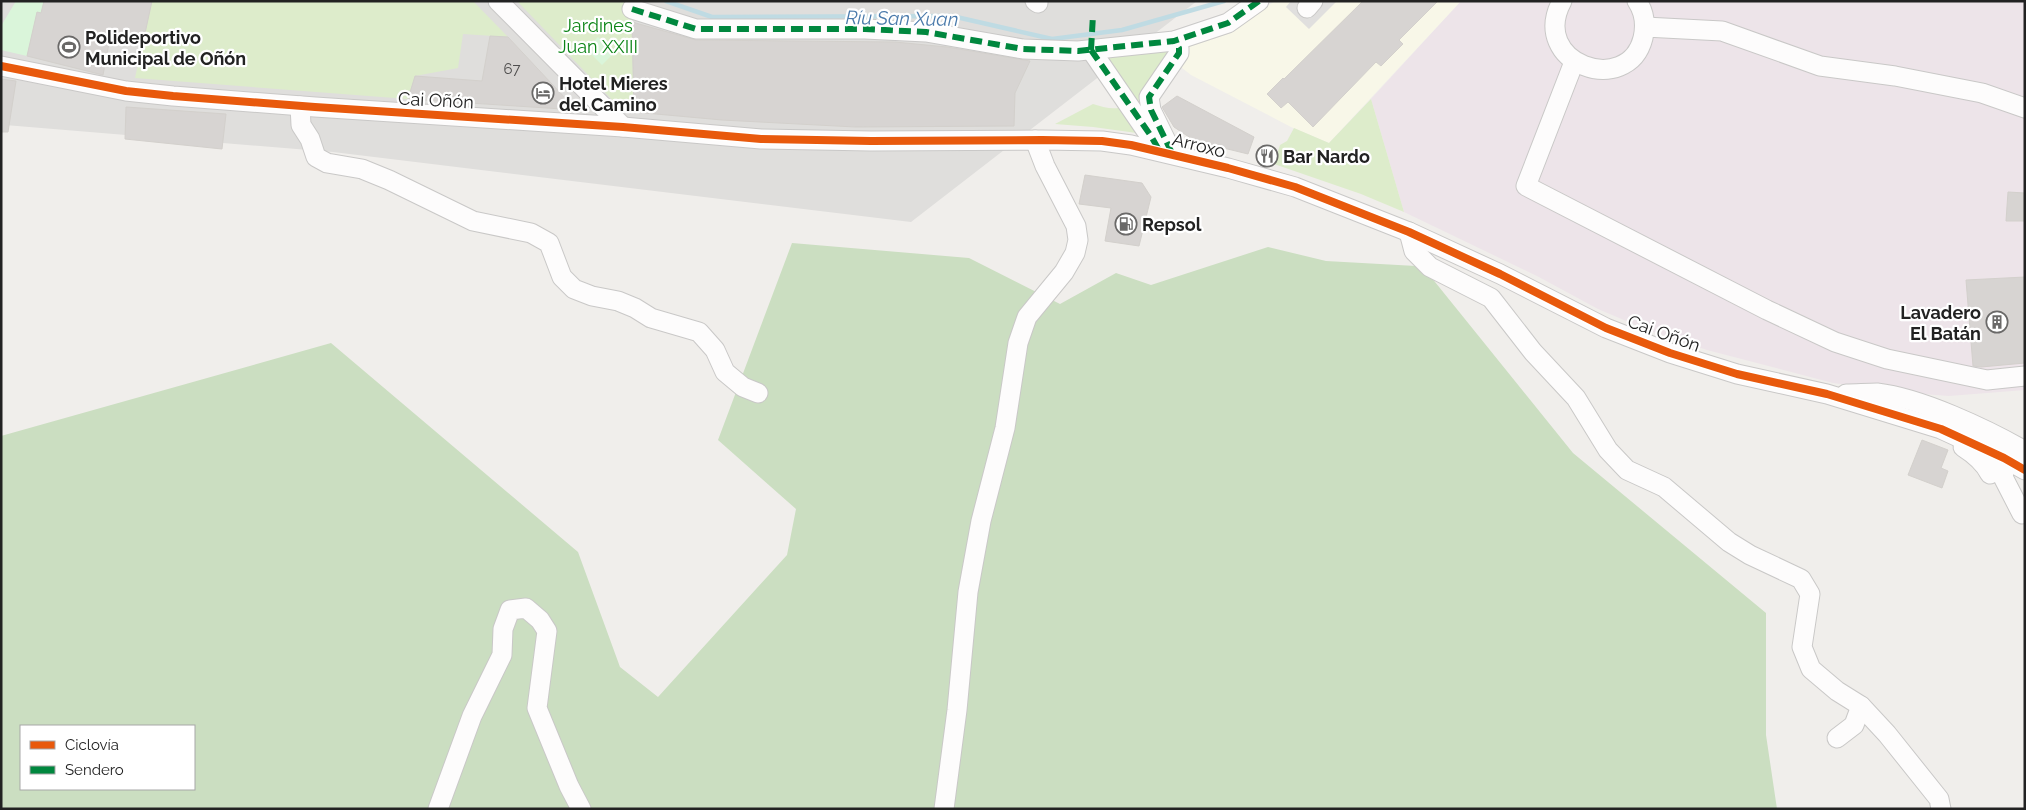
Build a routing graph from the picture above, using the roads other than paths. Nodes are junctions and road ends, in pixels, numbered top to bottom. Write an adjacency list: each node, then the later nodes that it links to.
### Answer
1 (498, 1): 13 (street)
2 (1259, 1): 7 (street)
3 (1562, 1): 9 (street)
4 (1638, 1): 6 (street)
5 (632, 9): 8 (street)
6 (1645, 27): 9 (street); 12 (street)
7 (1174, 41): 8 (street); 16 (street)
8 (1091, 50): 16 (street)
9 (1574, 62): 19 (street)
10 (1, 66): 11 (street, Cai Oñón)
11 (300, 106): 13 (street, Cai Oñón); 20 (street)
12 (2025, 108)
13 (623, 127): 15 (street, Cai Oñón)
14 (1035, 140): 15 (street, Arroxo); 16 (street, Arroxo); 34 (street)
15 (871, 141)
16 (1165, 152): 17 (street, Arroxo)
17 (1409, 232): 18 (street, Arroxo); 30 (street)
18 (1500, 274): 21 (street, Cai Oñón)
19 (2025, 376)
20 (758, 393)
21 (1827, 394): 22 (street); 23 (street)
22 (1913, 401): 24 (street); 25 (street)
23 (1873, 408): 25 (street); 28 (street)
24 (2025, 451)
25 (2004, 458): 26 (street); 27 (street); 28 (street); 29 (street)
26 (2025, 462)
27 (2025, 470)
28 (1990, 474): 29 (street)
29 (2022, 505)
30 (1861, 706): 31 (street); 35 (street)
31 (1837, 738)
32 (438, 809): 33 (street)
33 (581, 809)
34 (944, 809)
35 (1941, 809)

